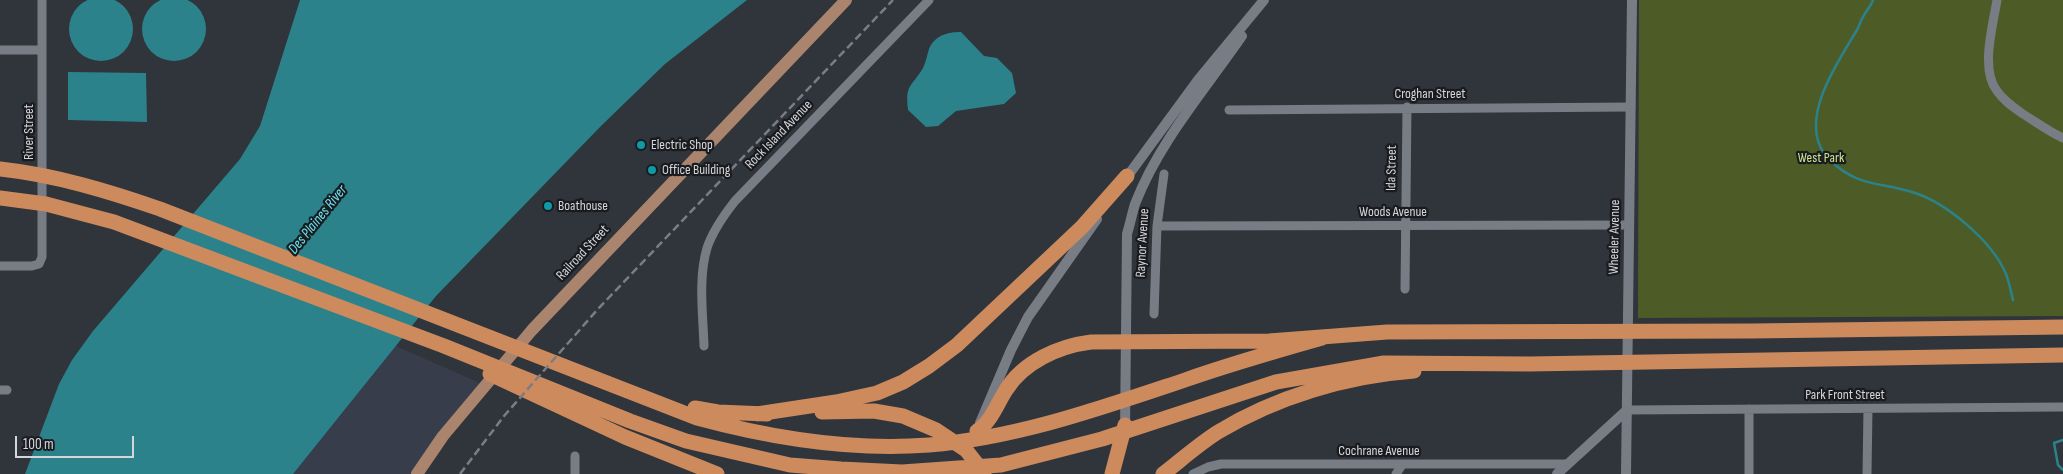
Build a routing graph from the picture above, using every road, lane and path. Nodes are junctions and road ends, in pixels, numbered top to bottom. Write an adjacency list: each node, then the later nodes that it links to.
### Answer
1 (42, 0): 8 (street, River Street)
2 (846, 0): 42 (main road, Railroad Street)
3 (929, 0): 26 (street, Rock Island Avenue)
4 (1265, 0): 15 (street); 35 (street)
5 (1632, 0): 10 (street, Wheeler Avenue)
6 (1997, 0): 12 (street)
7 (0, 50): 8 (street)
8 (42, 50): 20 (street, River Street)
9 (1407, 107): 10 (street, Croghan Street); 11 (street, Croghan Street); 19 (street, Ida Street)
10 (1631, 107): 17 (street, Wheeler Avenue)
11 (1229, 110)
12 (2063, 138)
13 (0, 169): 29 (highway)
14 (1164, 174): 18 (street, Raynor Avenue)
15 (1127, 176): 34 (highway); 36 (street)
16 (0, 198): 25 (highway)
17 (1628, 225): 19 (street, Woods Avenue); 33 (street, Wheeler Avenue)
18 (1157, 226): 19 (street, Woods Avenue); 22 (street, Raynor Avenue)
19 (1405, 226): 21 (street, Ida Street)
20 (0, 266)
21 (1405, 289)
22 (1154, 314)
23 (2063, 327): 24 (highway)
24 (1322, 338): 29 (highway); 36 (highway)
25 (444, 346): 41 (highway); 44 (highway)
26 (704, 346)
27 (2063, 355): 28 (highway)
28 (1529, 364): 41 (highway); 48 (highway)
29 (637, 394): 34 (highway)
30 (2063, 407): 32 (street, Park Front Street)
31 (1749, 409): 32 (street, Park Front Street); 33 (street, Park Front Street); 54 (street)
32 (1868, 409): 55 (street)
33 (1627, 410): 39 (street); 53 (street, Wheeler Avenue)
34 (757, 414): 45 (highway)
35 (1126, 421): 46 (highway); 47 (street)
36 (977, 431): 41 (street)
37 (575, 456): 43 (street)
38 (1268, 464): 40 (street, Cochrane Avenue); 49 (street, Cochrane Avenue); 50 (street)
39 (1567, 464): 40 (street, Cochrane Avenue); 52 (street)
40 (1402, 465): 51 (street)
41 (951, 472)
42 (417, 474)
43 (575, 474)
44 (717, 474)
45 (985, 474)
46 (1112, 474)
47 (1116, 474)
48 (1163, 474)
49 (1193, 474)
50 (1268, 474)
51 (1396, 474)
52 (1557, 474)
53 (1626, 474)
54 (1750, 474)
55 (1867, 474)

